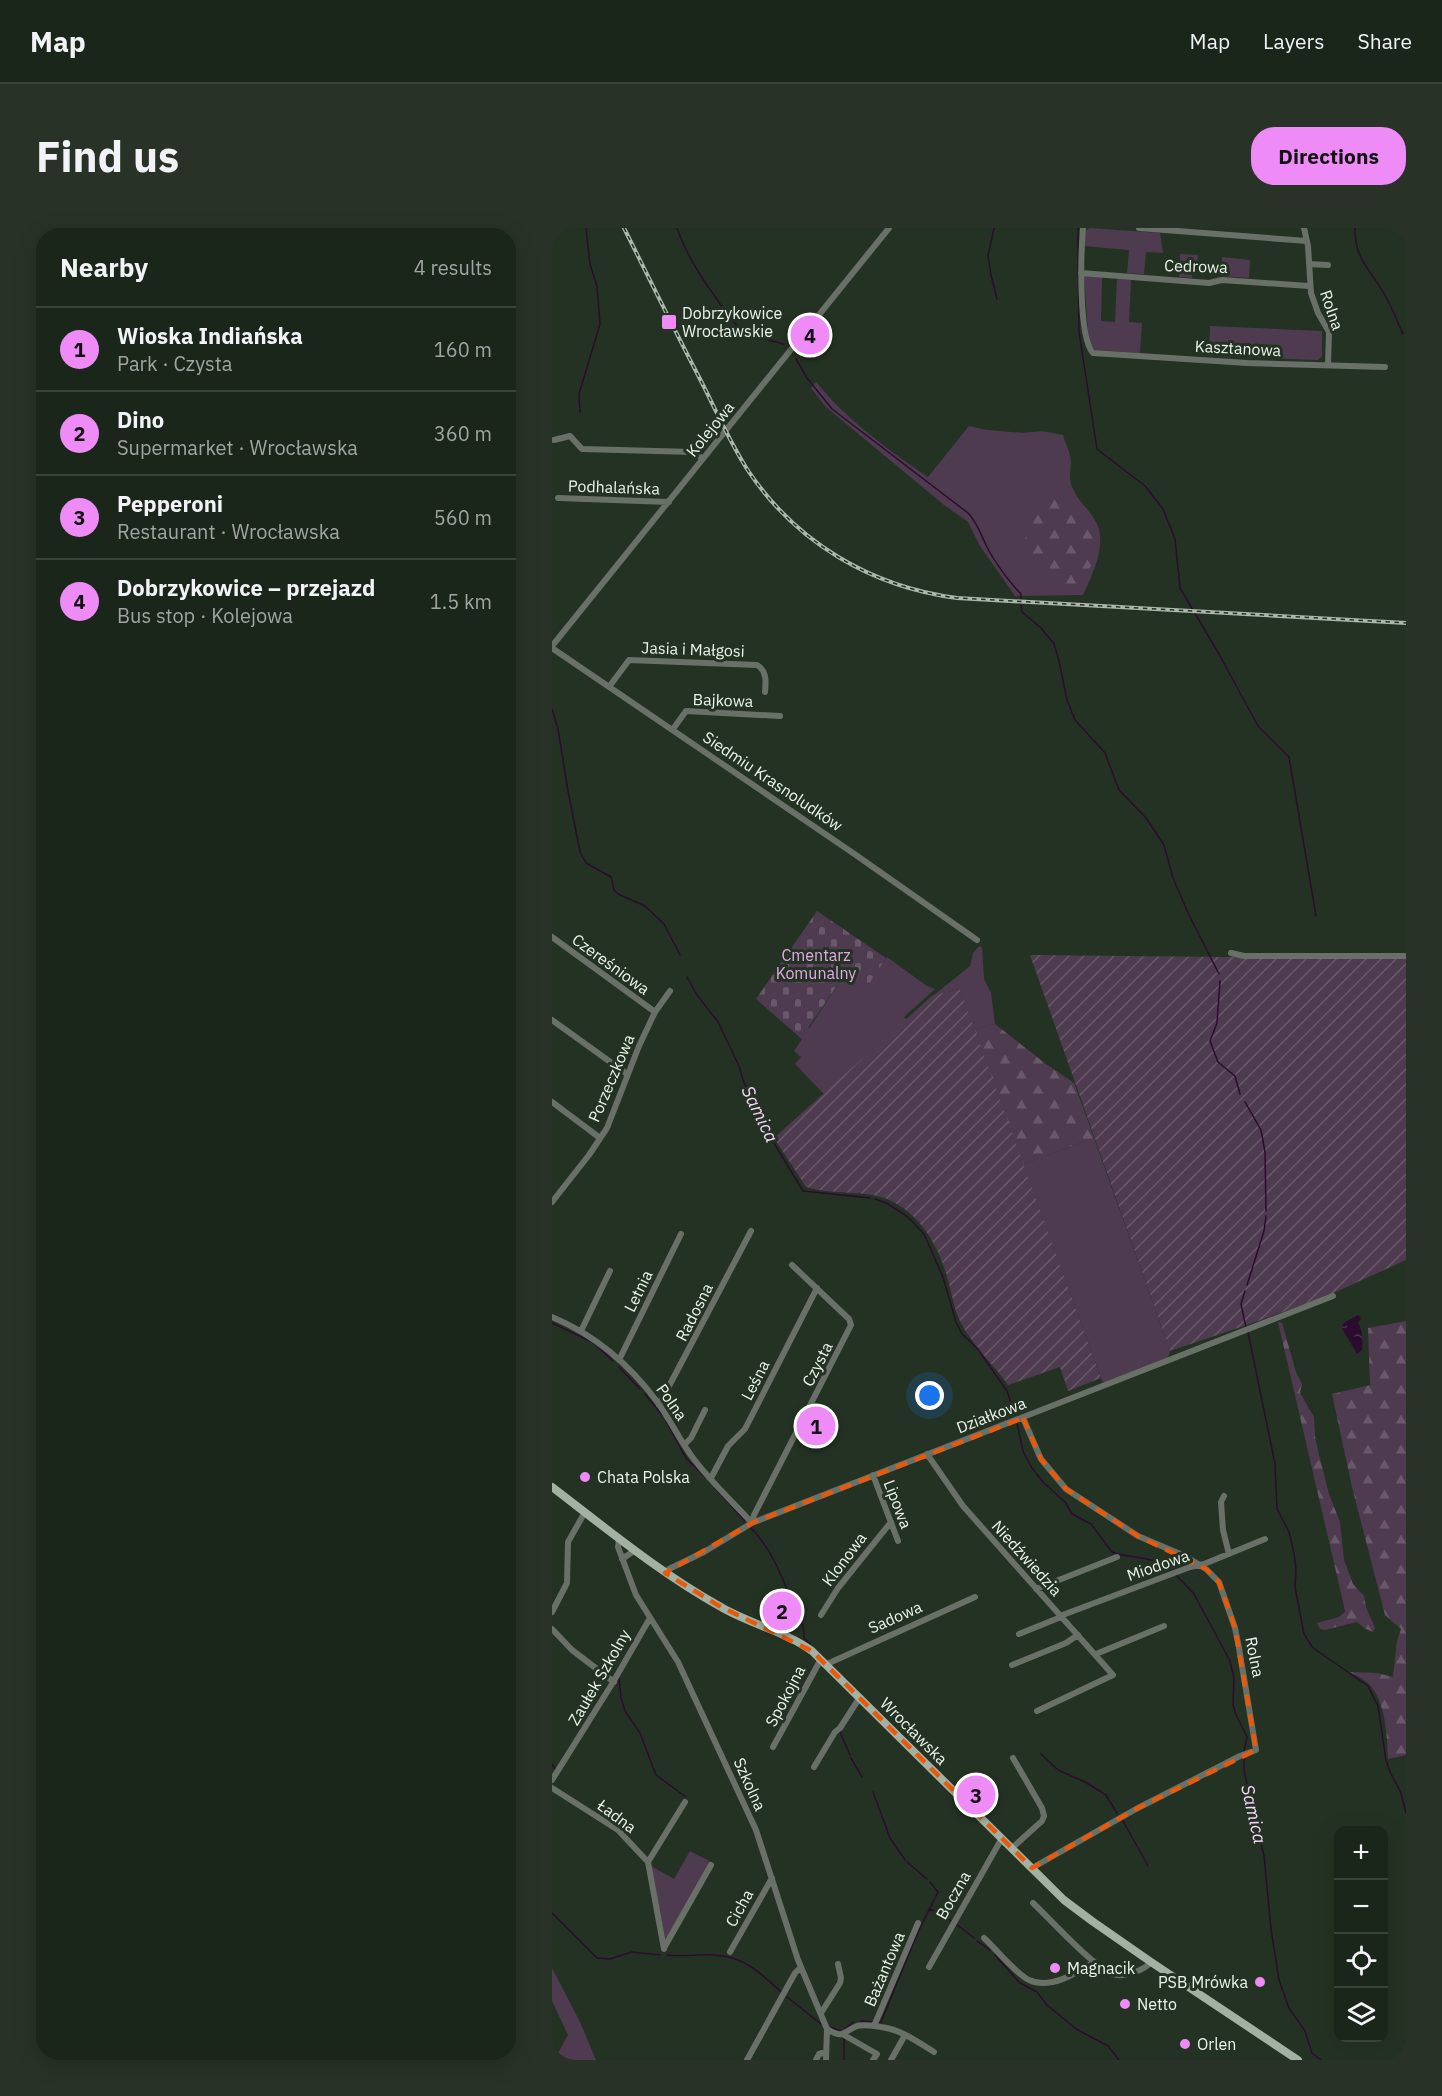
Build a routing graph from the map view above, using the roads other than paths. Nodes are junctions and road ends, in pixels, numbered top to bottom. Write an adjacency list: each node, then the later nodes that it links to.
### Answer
1 (889, 228): 13 (street, Kolejowa)
2 (1083, 228): 8 (street)
3 (1139, 228): 5 (street)
4 (1304, 228): 5 (street, Rolna)
5 (1307, 241): 6 (street, Rolna)
6 (1309, 264): 7 (street); 9 (street, Rolna)
7 (1328, 265)
8 (1082, 273): 9 (street, Cedrowa); 10 (street, Kasztanowa)
9 (1310, 286): 10 (street, Rolna)
10 (1328, 365): 11 (street, Kasztanowa)
11 (1385, 368)
12 (554, 440): 13 (street)
13 (703, 459): 15 (street, Kolejowa)
14 (558, 498): 15 (street, Podhalańska)
15 (669, 502): 16 (street, Kolejowa)
16 (552, 647): 17 (street, Siedmiu Krasnoludków)
17 (609, 687): 18 (street, Jasia i Małgosi); 20 (street, Siedmiu Krasnoludków)
18 (765, 692)
19 (780, 716): 20 (street, Bajkowa)
20 (673, 729): 22 (street, Siedmiu Krasnoludków)
21 (552, 937): 26 (street, Czereśniowa)
22 (977, 940)
23 (1231, 953): 24 (street)
24 (1406, 956)
25 (670, 991): 26 (street, Porzeczkowa)
26 (655, 1012): 28 (street, Porzeczkowa)
27 (552, 1020): 28 (street)
28 (627, 1074): 30 (street, Porzeczkowa)
29 (552, 1102): 30 (street)
30 (600, 1137): 32 (street, Porzeczkowa)
31 (552, 1185): 32 (street)
32 (560, 1191): 33 (street, Porzeczkowa)
33 (552, 1202)
34 (751, 1231): 43 (street, Radosna)
35 (681, 1234): 42 (street, Letnia)
36 (792, 1265): 38 (street, Czysta)
37 (610, 1271): 41 (street)
38 (817, 1288): 49 (street, Leśna); 54 (street, Czysta)
39 (1333, 1296): 45 (street, Działkowa)
40 (552, 1317): 41 (street, Polna)
41 (581, 1331): 42 (street, Polna)
42 (619, 1360): 43 (street, Polna)
43 (659, 1405): 46 (street, Polna)
44 (705, 1410): 46 (street)
45 (1023, 1418): 47 (street, Działkowa); 62 (street, Rolna)
46 (684, 1445): 49 (street, Polna)
47 (927, 1455): 48 (street, Działkowa); 64 (street, Niedźwiedzia)
48 (873, 1475): 53 (street, Lipowa); 54 (street, Działkowa)
49 (711, 1478): 54 (street, Polna)
50 (552, 1487): 52 (main road, Wrocławska)
51 (1224, 1496): 59 (street)
52 (585, 1512): 55 (main road, Wrocławska); 66 (street)
53 (891, 1522): 57 (street, Lipowa); 67 (street, Klonowa)
54 (752, 1523): 63 (street, Działkowa)
55 (619, 1539): 58 (main road, Wrocławska); 61 (street, Szkolna)
56 (1265, 1539): 59 (street, Miodowa)
57 (898, 1541)
58 (634, 1551): 61 (street); 63 (main road, Wrocławska)
59 (1229, 1554): 62 (street, Miodowa)
60 (1117, 1557): 64 (street)
61 (622, 1559): 69 (street, Szkolna)
62 (1198, 1565): 68 (street, Miodowa); 90 (street, Rolna)
63 (665, 1573): 75 (main road, Wrocławska)
64 (1036, 1588): 68 (street, Niedźwiedzia)
65 (975, 1597): 75 (street, Sadowa)
66 (552, 1612)
67 (821, 1615)
68 (1060, 1616): 72 (street, Miodowa); 73 (street, Niedźwiedzia)
69 (650, 1618): 77 (street, Zaułek Szkolny); 91 (street, Szkolna)
70 (1164, 1626): 74 (street)
71 (552, 1629): 77 (street)
72 (1019, 1634)
73 (1078, 1635): 74 (street, Niedźwiedzia); 76 (street)
74 (1096, 1654): 79 (street, Niedźwiedzia)
75 (824, 1661): 78 (main road, Wrocławska); 80 (street, Spokojna)
76 (1012, 1665)
77 (614, 1682): 83 (street, Zaułek Szkolny)
78 (860, 1697): 82 (street); 86 (main road, Wrocławska)
79 (1037, 1711)
80 (773, 1747)
81 (1013, 1758): 87 (street)
82 (814, 1767)
83 (552, 1780)
84 (552, 1788): 88 (street, Ładna)
85 (685, 1802): 88 (street)
86 (1002, 1838): 87 (main road, Wrocławska); 99 (street, Boczna)
87 (1012, 1848): 90 (main road, Wrocławska)
88 (648, 1862): 89 (street)
89 (711, 1865)
90 (1032, 1868): 97 (main road, Wrocławska)
91 (772, 1878): 95 (street, Cicha); 100 (street, Szkolna)
92 (1033, 1903): 96 (street)
93 (918, 1923): 102 (street, Bażantowa)
94 (984, 1938): 96 (street)
95 (730, 1952)
96 (1094, 1962): 97 (street)
97 (1151, 1962): 112 (main road, Wrocławska)
98 (838, 1964): 101 (street)
99 (929, 1966)
100 (801, 1967): 101 (street, Szkolna); 108 (street)
101 (821, 2013): 103 (street, Szkolna)
102 (874, 2026): 104 (street, Bażantowa); 105 (street, Bażantowa)
103 (827, 2029): 104 (street); 107 (street, Szkolna)
104 (844, 2035): 110 (street)
105 (905, 2035): 106 (street, Bażantowa); 111 (street)
106 (934, 2052)
107 (826, 2056): 109 (street)
108 (747, 2060)
109 (816, 2060)
110 (873, 2060)
111 (891, 2060)
112 (1298, 2060)

